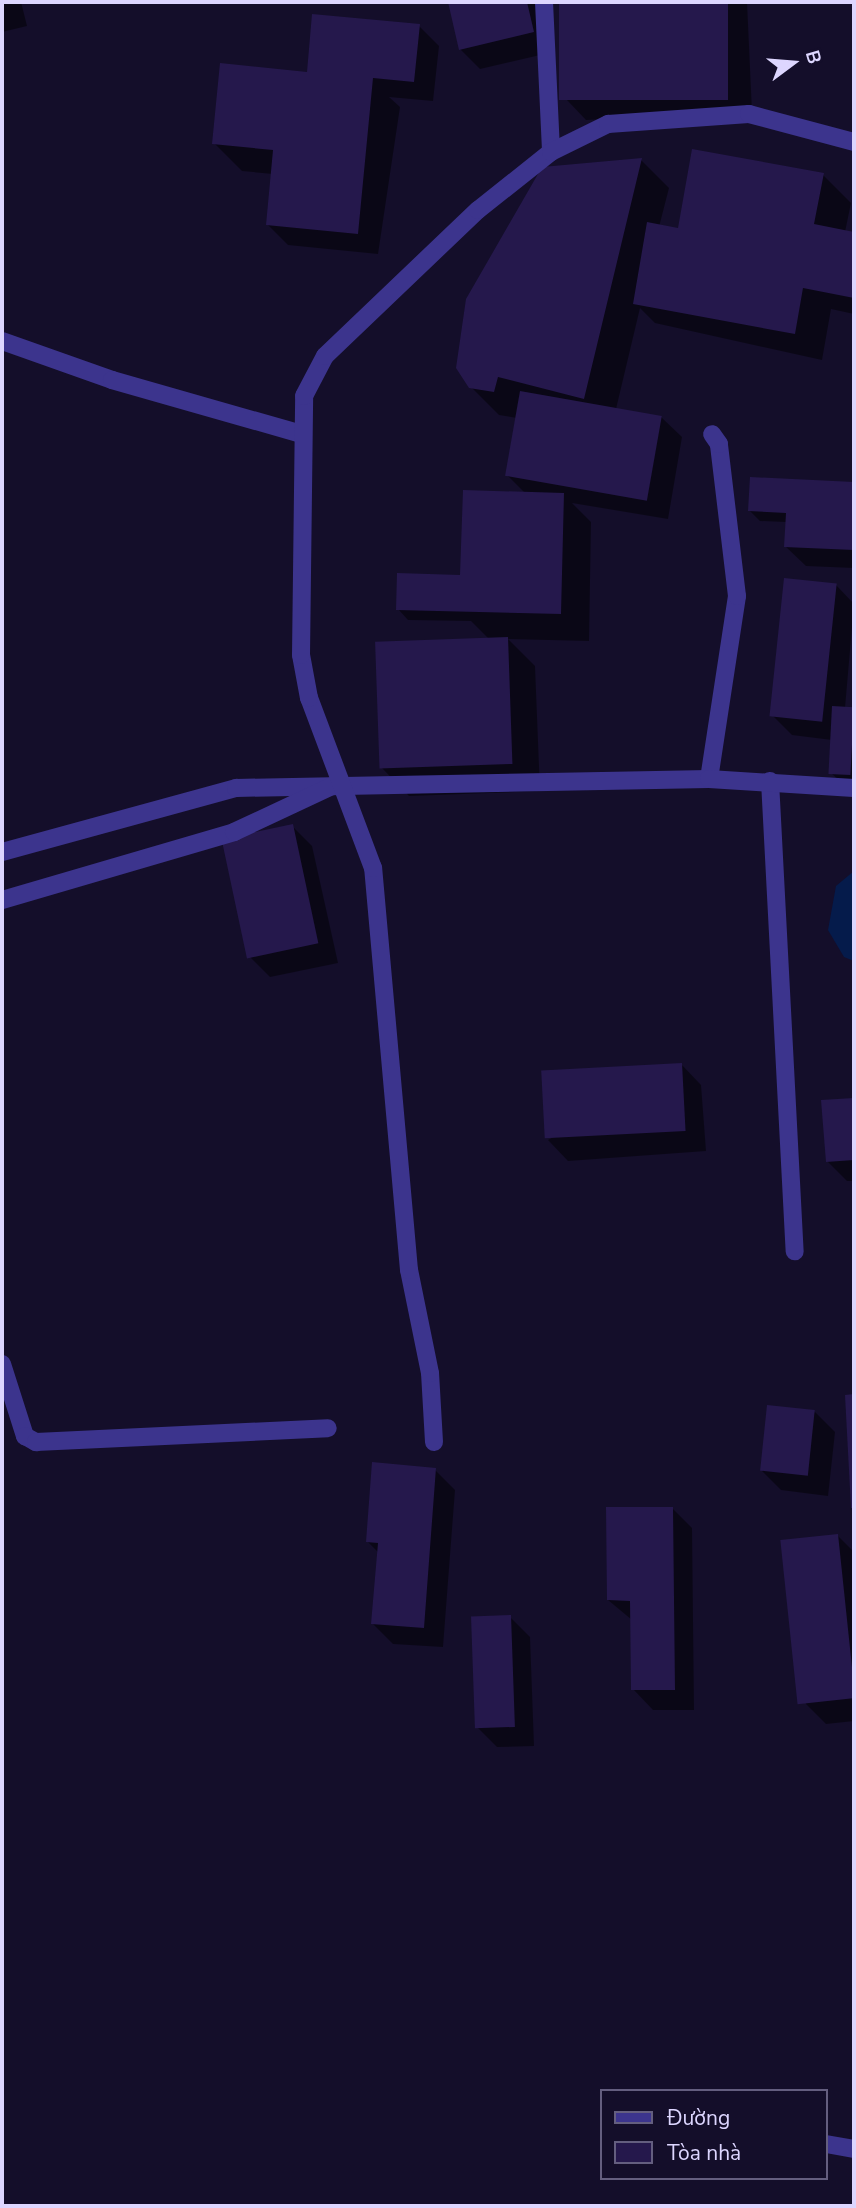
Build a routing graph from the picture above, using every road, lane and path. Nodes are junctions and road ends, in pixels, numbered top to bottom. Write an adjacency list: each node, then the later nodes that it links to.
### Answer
1 (544, 2): 3 (street)
2 (854, 142): 3 (street)
3 (551, 152): 5 (street)
4 (2, 341): 5 (street)
5 (302, 433): 8 (street)
6 (712, 434): 7 (street)
7 (709, 779): 8 (street); 9 (street)
8 (343, 781): 11 (street); 12 (street); 16 (street)
9 (770, 782): 10 (street); 13 (street)
10 (854, 788)
11 (2, 852)
12 (2, 900)
13 (795, 1251)
14 (2, 1364): 15 (street)
15 (328, 1428)
16 (434, 1442)
17 (828, 2144): 18 (street)
18 (854, 2148)

